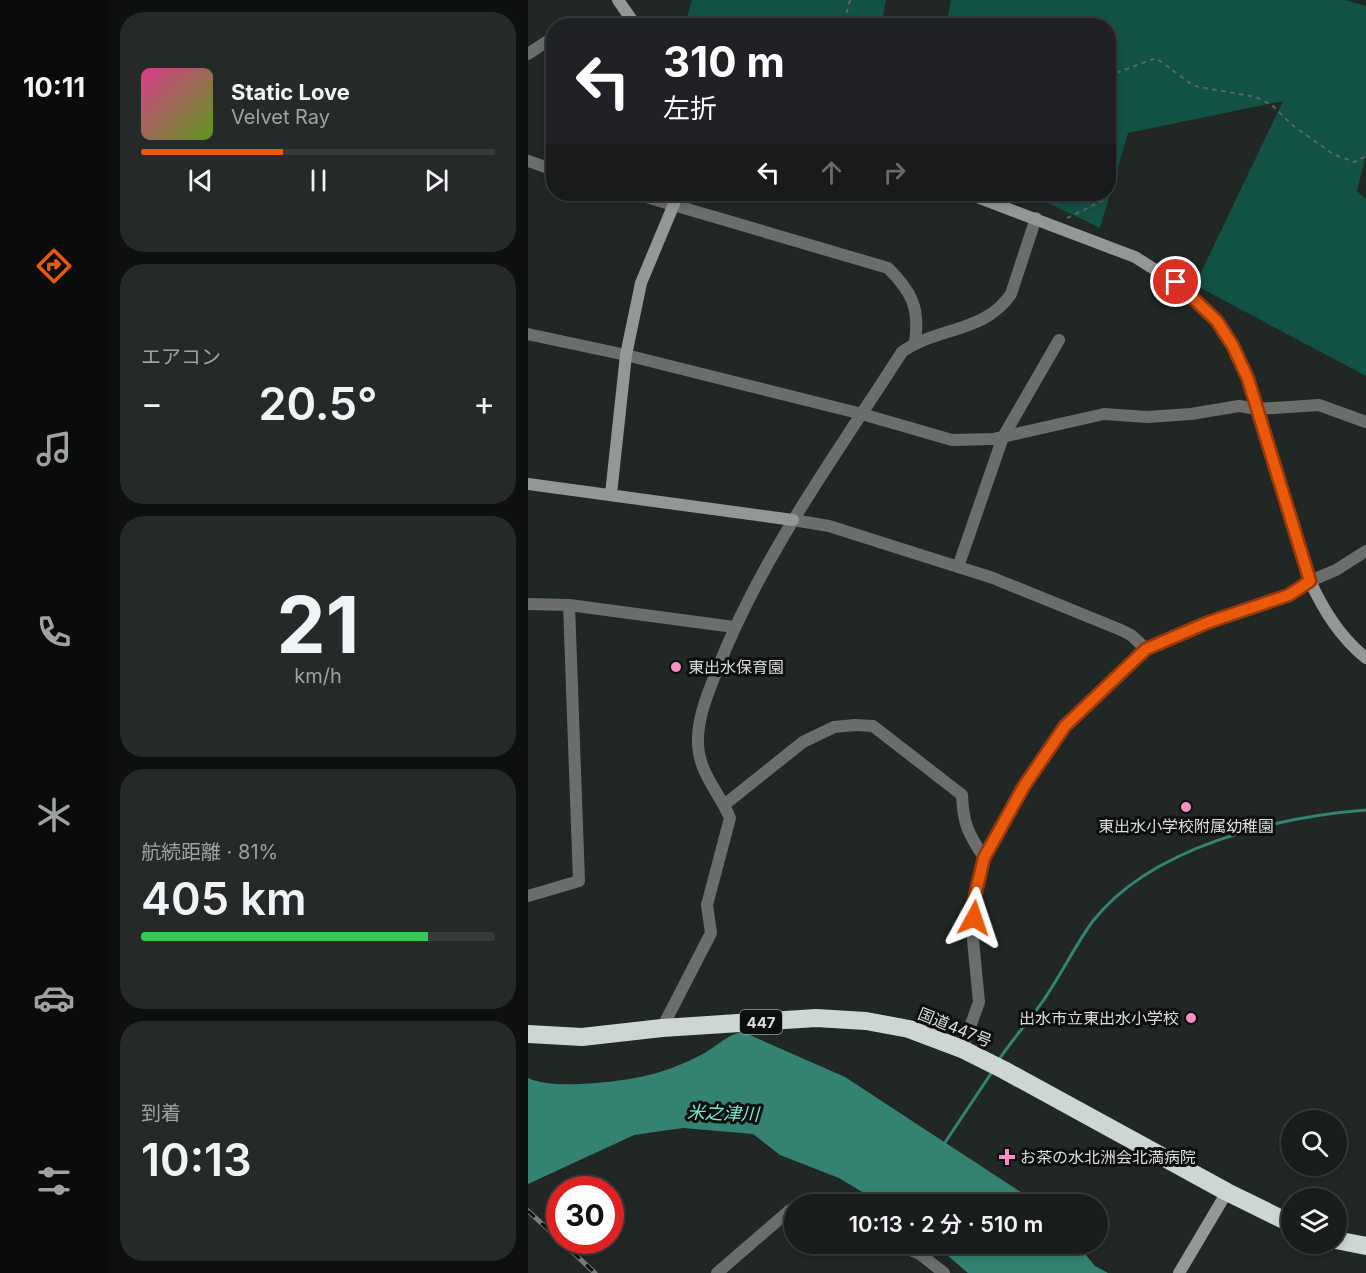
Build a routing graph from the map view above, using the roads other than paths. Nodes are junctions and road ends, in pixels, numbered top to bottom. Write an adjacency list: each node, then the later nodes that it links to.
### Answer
1 (618, 0): 2 (street)
2 (631, 18)
3 (546, 42): 4 (street)
4 (528, 54)
5 (528, 161): 6 (street)
6 (546, 167)
7 (663, 201): 9 (street)
8 (989, 201): 10 (street)
9 (674, 204): 13 (street); 14 (street)
10 (1036, 218): 13 (street); 15 (street)
11 (528, 334): 14 (street)
12 (1059, 340): 18 (street)
13 (915, 342): 16 (street)
14 (626, 355): 16 (street); 20 (street)
15 (1257, 409): 17 (street); 18 (street); 24 (street)
16 (862, 414): 18 (street); 21 (street)
17 (1366, 422)
18 (1003, 437): 23 (street)
19 (528, 484): 20 (street)
20 (611, 494): 21 (street)
21 (792, 520): 23 (street); 27 (street)
22 (1366, 551): 24 (street)
23 (958, 567): 28 (street)
24 (1310, 581): 28 (street); 29 (street)
25 (528, 604): 26 (street)
26 (569, 605): 27 (street); 32 (street)
27 (734, 627): 30 (street)
28 (1146, 649): 31 (street)
29 (1366, 658)
30 (724, 805): 31 (street); 33 (street)
31 (984, 858): 35 (street)
32 (528, 896)
33 (662, 1028): 34 (highway, 国道447号 / 447); 35 (highway, 国道447号 / 447)
34 (528, 1034)
35 (962, 1049): 36 (highway, 国道447号 / 447)
36 (1227, 1192): 38 (highway, 国道447号 / 447); 44 (street)
37 (784, 1215): 42 (street)
38 (1281, 1219)
39 (1347, 1242): 40 (highway)
40 (1366, 1246)
41 (921, 1254): 43 (street)
42 (717, 1273)
43 (944, 1273)
44 (1179, 1273)

